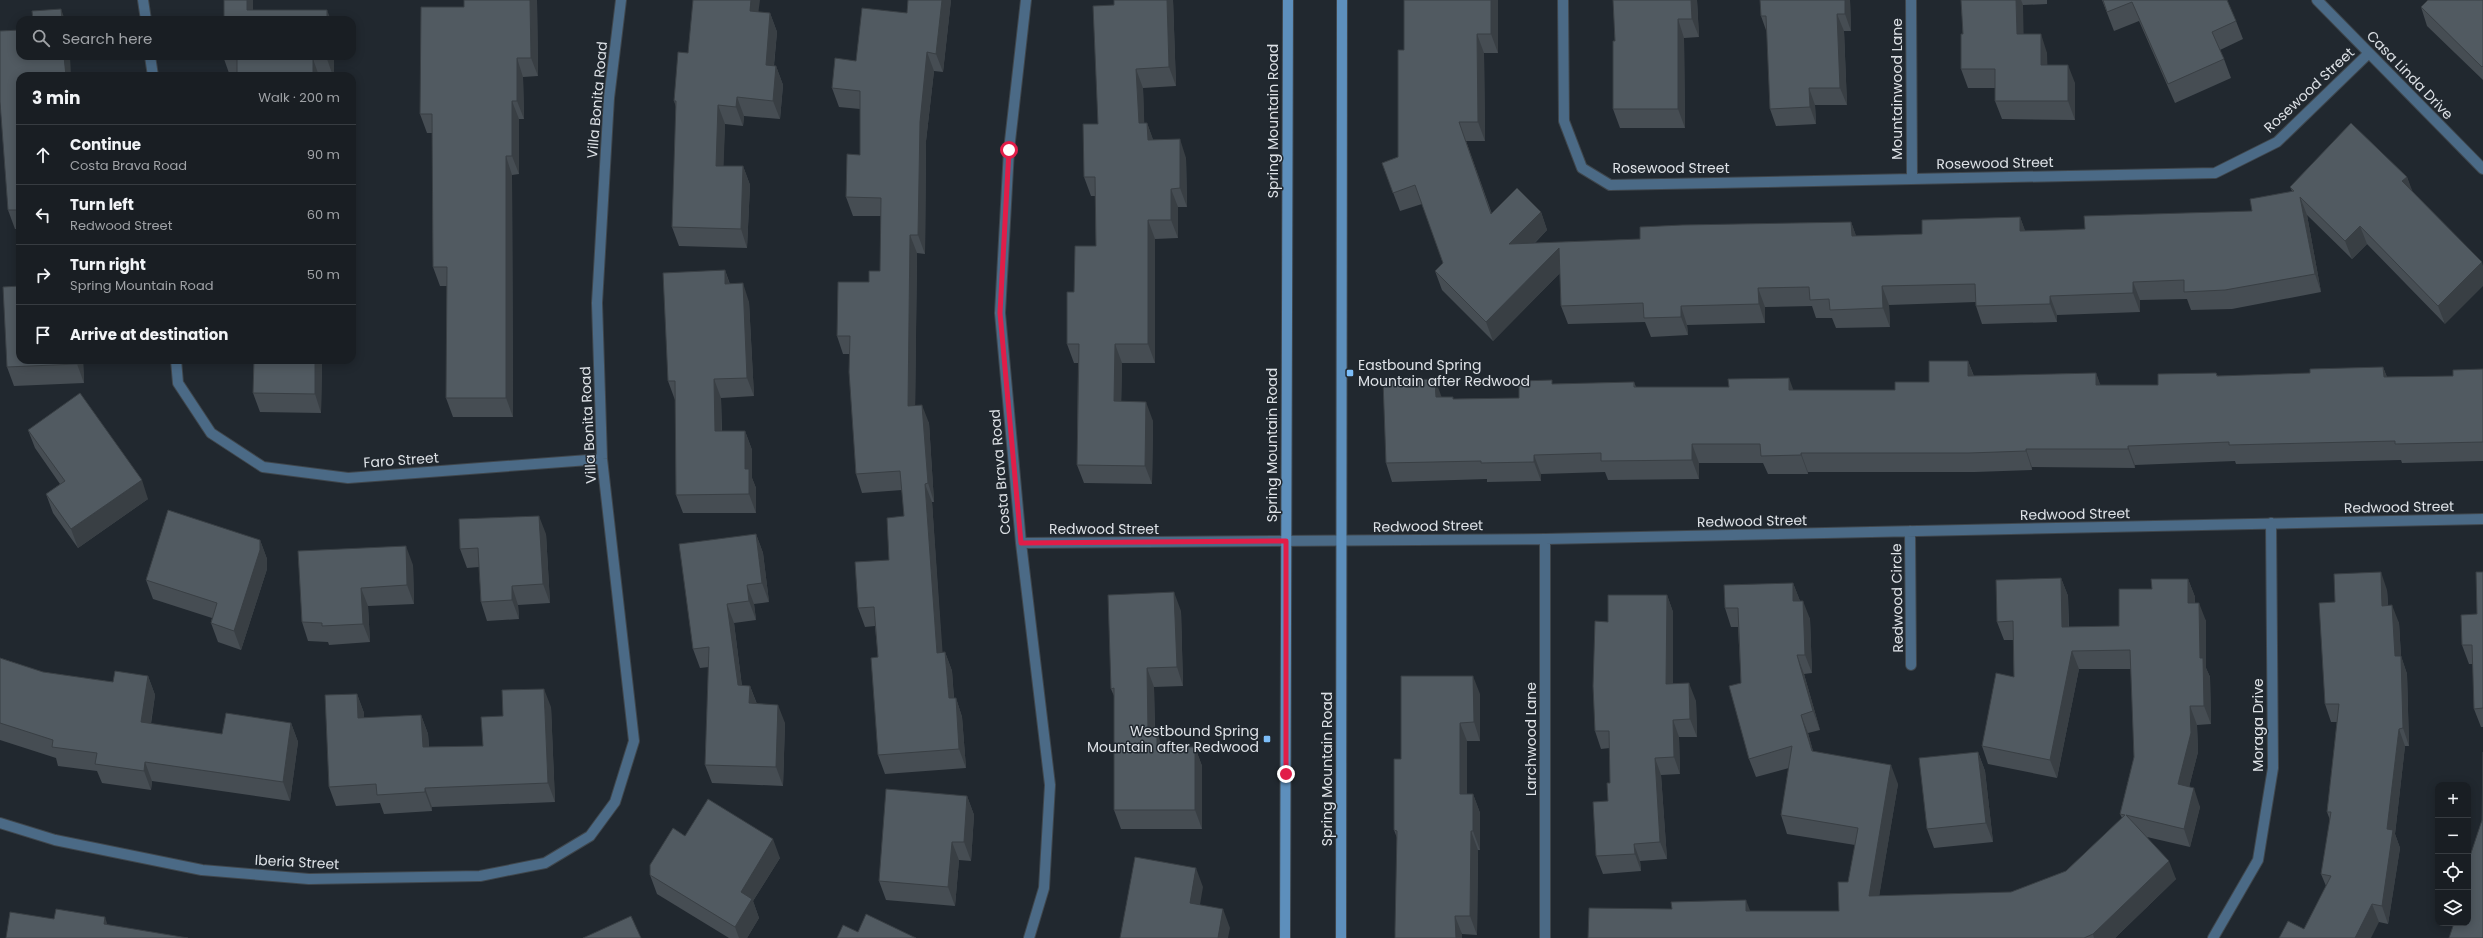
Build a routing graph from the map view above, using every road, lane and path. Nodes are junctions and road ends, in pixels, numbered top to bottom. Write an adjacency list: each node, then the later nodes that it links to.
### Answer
1 (143, 0): 9 (street)
2 (621, 0): 16 (street, Villa Bonita Road)
3 (1026, 0): 23 (street, Costa Brava Road)
4 (1288, 0): 21 (main road, Spring Mountain Road)
5 (1342, 0): 22 (main road, Spring Mountain Road)
6 (1563, 0): 14 (street, Rosewood Street)
7 (1911, 0): 14 (street, Mountainwood Lane)
8 (2317, 0): 10 (street, Casa Linda Drive)
9 (145, 16)
10 (2369, 53): 13 (street, Casa Linda Drive); 14 (street, Rosewood Street)
11 (151, 60): 12 (street)
12 (152, 72)
13 (2483, 169)
14 (1912, 178)
15 (176, 364): 16 (street, Faro Street)
16 (602, 460): 26 (street, Villa Bonita Road)
17 (2483, 519): 18 (street, Redwood Street)
18 (2271, 524): 19 (street, Redwood Street); 31 (street, Moraga Drive)
19 (1910, 531): 20 (street, Redwood Street); 24 (street, Redwood Circle)
20 (1545, 539): 22 (street, Redwood Street); 30 (street, Larchwood Lane)
21 (1286, 541): 22 (street, Redwood Street); 23 (street, Redwood Street); 28 (main road, Spring Mountain Road)
22 (1341, 541): 29 (main road, Spring Mountain Road)
23 (1021, 543): 27 (street, Costa Brava Road)
24 (1912, 665)
25 (0, 823): 26 (street, Iberia Street)
26 (590, 836)
27 (1029, 938)
28 (1285, 938)
29 (1341, 938)
30 (1545, 938)
31 (2213, 938)

